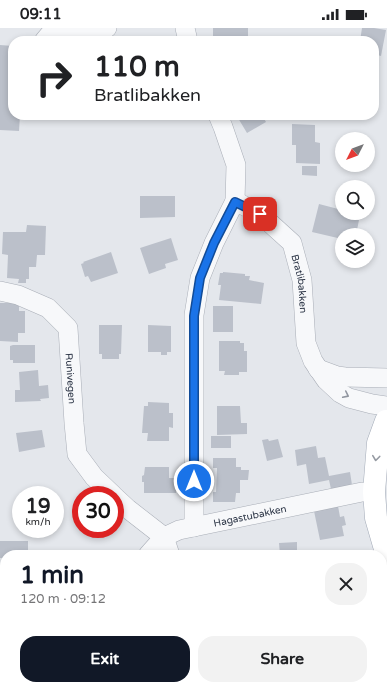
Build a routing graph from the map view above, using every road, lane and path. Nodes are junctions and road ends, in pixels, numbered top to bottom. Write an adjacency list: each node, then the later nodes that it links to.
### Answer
1 (107, 28): 2 (street)
2 (48, 36)
3 (220, 120): 4 (street)
4 (235, 202): 6 (street, Bratlibakken); 13 (street)
5 (0, 291): 9 (street, Runivegen)
6 (318, 369): 7 (street); 8 (street, Bratlibakken, one-way to 8)
7 (387, 378)
8 (387, 416): 17 (main road, one-way to 17)
9 (103, 486)
10 (362, 492): 13 (street, Hagastubakken)
11 (124, 505): 14 (street, Runivegen)
12 (387, 517): 18 (main road)
13 (194, 527): 14 (street, Hagastubakken)
14 (164, 537): 15 (street, Hagastubakken); 16 (street)
15 (152, 550)
16 (168, 550)
17 (385, 550)
18 (386, 550)

